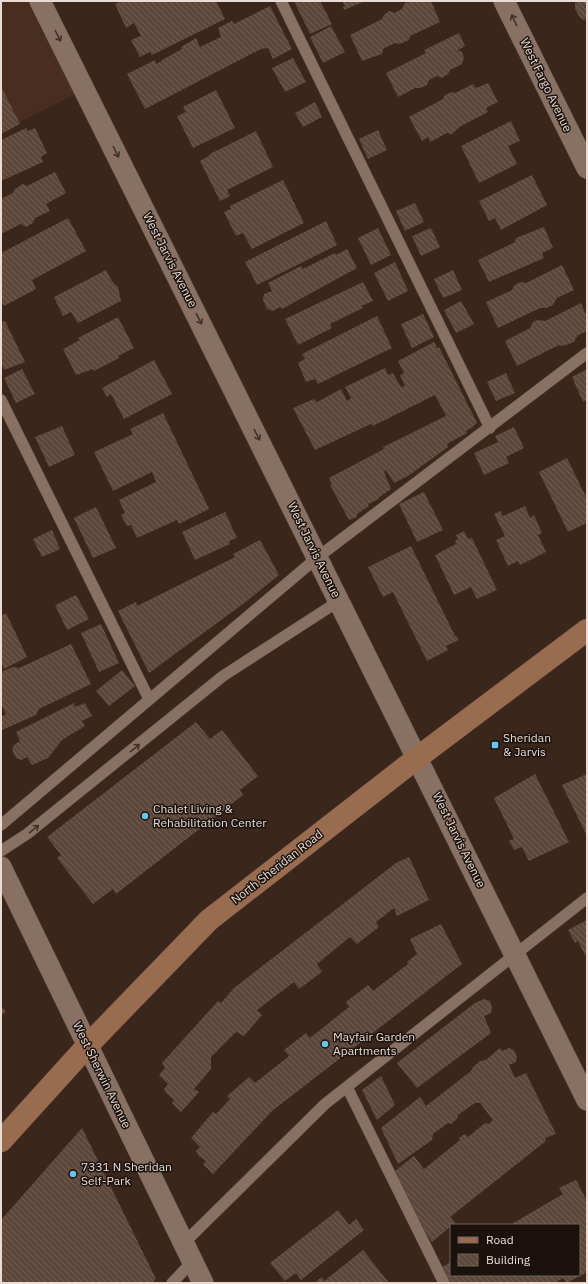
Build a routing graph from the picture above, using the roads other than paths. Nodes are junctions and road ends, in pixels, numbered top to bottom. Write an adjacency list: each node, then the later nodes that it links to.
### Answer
1 (40, 1): 8 (street, West Jarvis Avenue, one-way to 8)
2 (281, 1): 7 (lane)
3 (504, 1): 4 (street, West Fargo Avenue, one-way to 3)
4 (587, 168)
5 (587, 353): 7 (lane)
6 (1, 400): 11 (lane)
7 (490, 428): 8 (lane)
8 (318, 557): 9 (street, West Jarvis Avenue); 11 (lane)
9 (339, 601): 12 (street, West Jarvis Avenue); 14 (lane, one-way to 9)
10 (587, 630): 12 (main road, North Sheridan Road)
11 (149, 699): 13 (lane)
12 (417, 758): 17 (street, West Jarvis Avenue); 18 (main road, North Sheridan Road)
13 (1, 825)
14 (1, 851)
15 (1, 867): 18 (street, West Sherwin Avenue)
16 (587, 898): 17 (lane)
17 (515, 954): 19 (lane); 20 (street, West Jarvis Avenue)
18 (88, 1045): 21 (main road, North Sheridan Road); 22 (street, West Sherwin Avenue)
19 (347, 1087): 22 (lane); 25 (lane)
20 (587, 1100)
21 (1, 1140)
22 (188, 1253): 23 (lane); 24 (street, West Sherwin Avenue)
23 (172, 1283)
24 (203, 1283)
25 (444, 1283)

